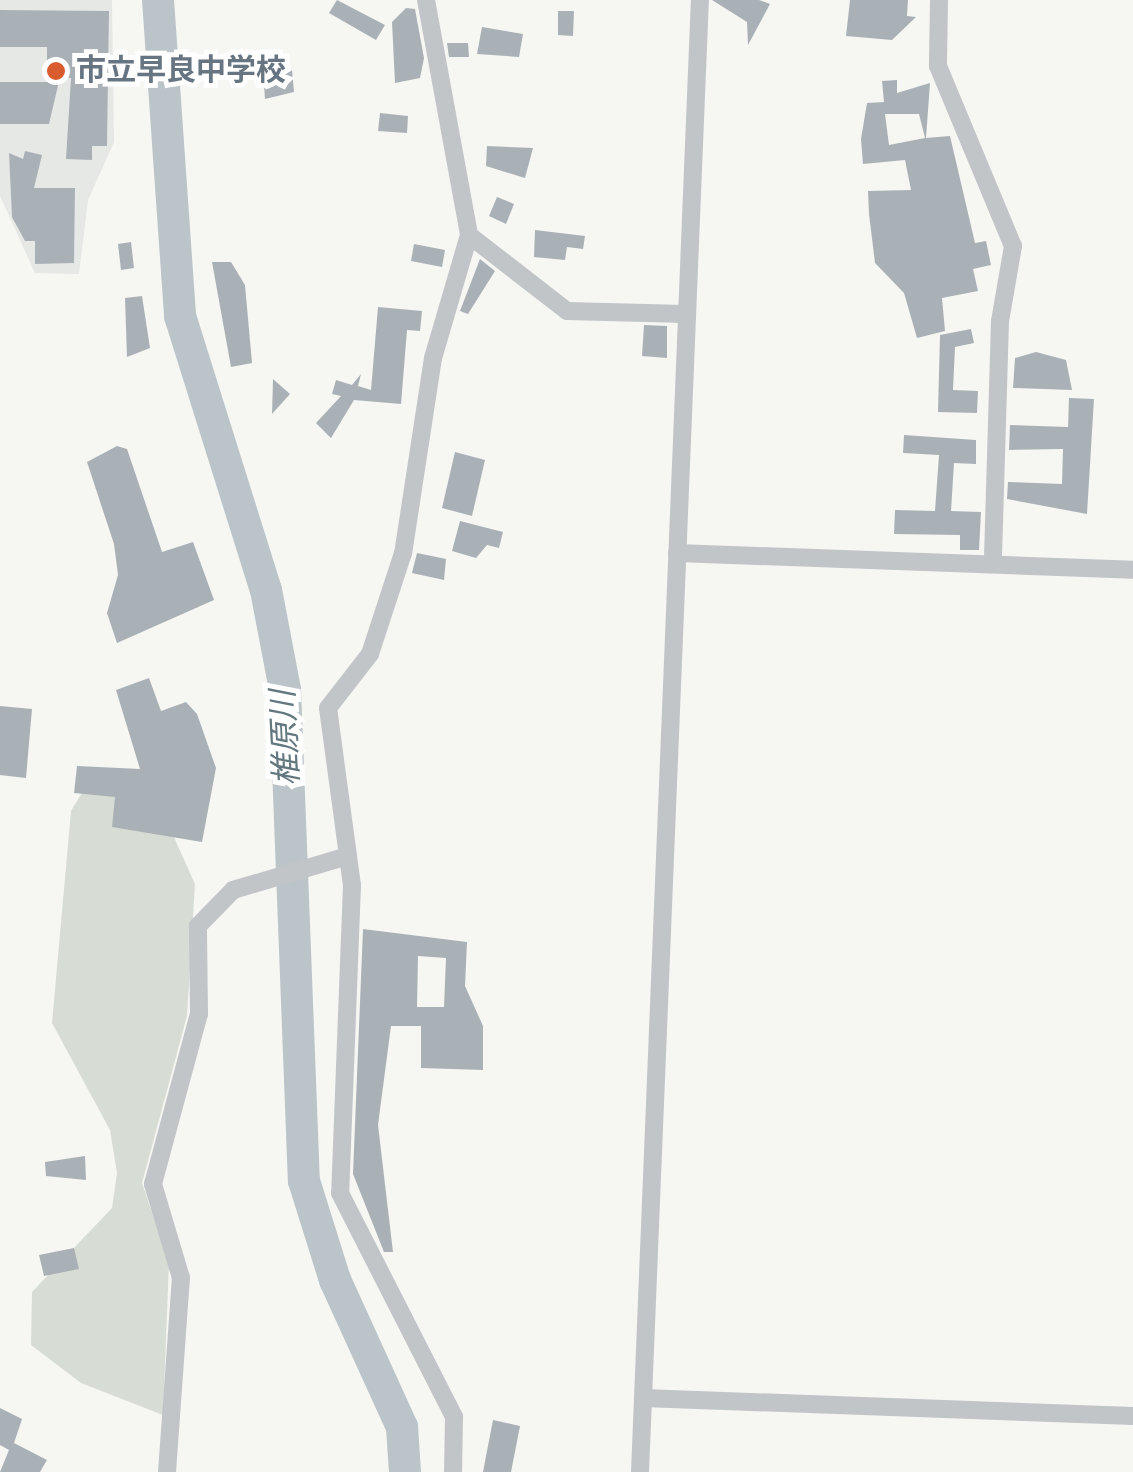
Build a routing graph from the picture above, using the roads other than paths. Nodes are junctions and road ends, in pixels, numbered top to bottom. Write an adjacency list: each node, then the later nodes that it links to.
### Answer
1 (426, 0): 4 (street)
2 (700, 0): 5 (street)
3 (939, 0): 7 (street)
4 (469, 234): 5 (street); 9 (street)
5 (684, 314): 6 (street)
6 (677, 553): 7 (street); 10 (street)
7 (993, 564): 8 (street)
8 (1133, 570)
9 (348, 856): 12 (street); 13 (street)
10 (643, 1398): 11 (street); 14 (street)
11 (1133, 1416)
12 (167, 1472)
13 (452, 1472)
14 (640, 1472)

